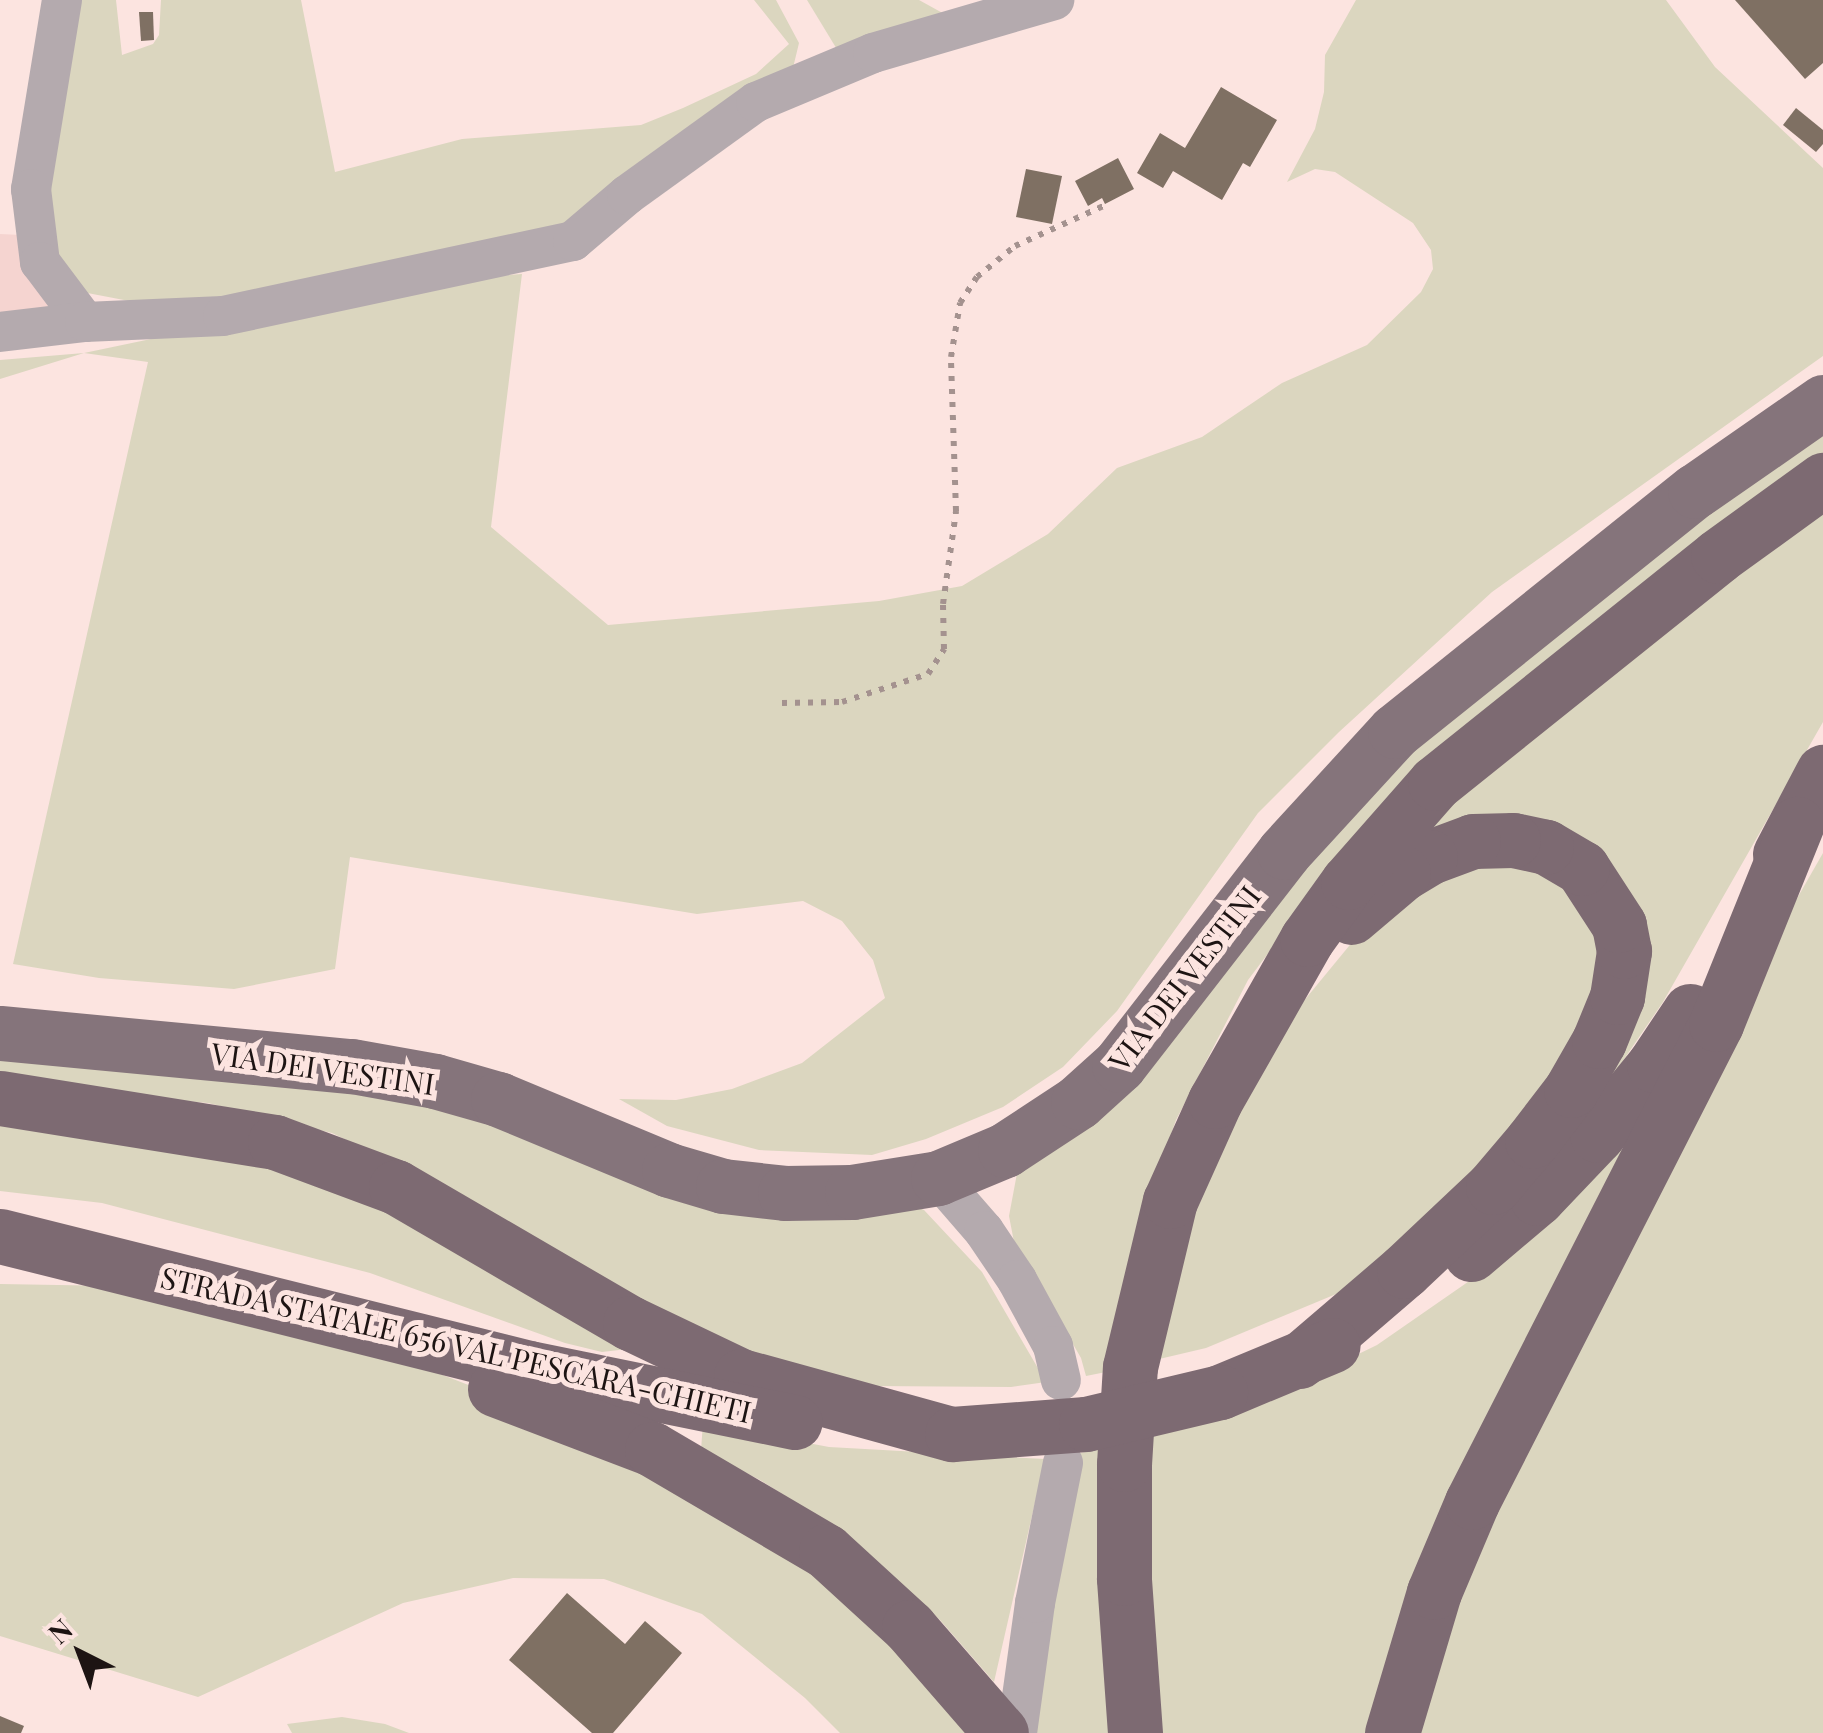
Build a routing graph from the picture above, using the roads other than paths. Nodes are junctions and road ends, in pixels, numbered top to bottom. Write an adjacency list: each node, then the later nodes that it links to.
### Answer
1 (62, 0): 3 (street)
2 (1054, 0): 3 (street)
3 (86, 322): 4 (street)
4 (0, 332)
5 (1823, 402): 12 (main road, VIA DEI VESTINI)
6 (1823, 480): 9 (highway)
7 (1823, 772): 8 (highway, STRADA STATALE 656 VAL PESCARA-CHIETI)
8 (1797, 824): 17 (highway, STRADA STATALE 656 VAL PESCARA-CHIETI); 24 (highway)
9 (1268, 1008): 17 (highway); 23 (highway)
10 (0, 1032): 12 (main road, VIA DEI VESTINI)
11 (0, 1098): 19 (highway)
12 (938, 1178): 18 (street)
13 (0, 1236): 15 (highway, STRADA STATALE 656 VAL PESCARA-CHIETI)
14 (0, 1269): 15 (highway)
15 (156, 1274): 16 (highway, STRADA STATALE 656 VAL PESCARA-CHIETI)
16 (272, 1304): 19 (highway, STRADA STATALE 656 VAL PESCARA-CHIETI); 21 (highway)
17 (1299, 1361): 19 (highway, STRADA STATALE 656 VAL PESCARA-CHIETI, bridge)
18 (1061, 1380)
19 (952, 1434)
20 (1062, 1463): 22 (street)
21 (1001, 1733)
22 (1017, 1733)
23 (1135, 1733)
24 (1392, 1733)

